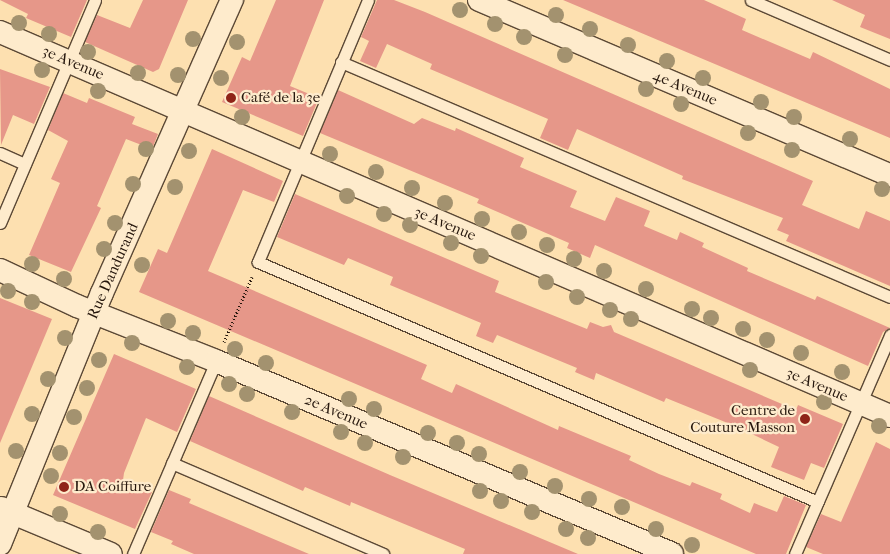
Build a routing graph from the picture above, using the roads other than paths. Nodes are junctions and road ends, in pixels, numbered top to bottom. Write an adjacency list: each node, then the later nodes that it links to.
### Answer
1 (95, 0): 8 (lane)
2 (232, 0): 10 (street, Rue Dandurand)
3 (368, 0): 9 (lane)
4 (479, 0): 14 (street, 4e Avenue)
5 (750, 0): 7 (lane)
6 (0, 32): 8 (street, 3e Avenue)
7 (890, 60)
8 (69, 61): 10 (street, 3e Avenue); 13 (lane)
9 (341, 62): 12 (lane); 17 (lane)
10 (185, 111): 12 (street, 3e Avenue); 18 (street, Rue Dandurand)
11 (0, 153): 13 (lane)
12 (301, 161): 21 (street, 3e Avenue); 24 (lane)
13 (25, 164): 15 (lane)
14 (890, 176)
15 (0, 223)
16 (0, 270): 18 (street, 2e Avenue)
17 (890, 297)
18 (94, 312): 20 (street, 2e Avenue); 25 (street, Rue Dandurand)
19 (890, 335): 21 (lane)
20 (216, 361): 23 (lane); 30 (street, 2e Avenue)
21 (860, 404): 22 (street, 3e Avenue); 24 (lane)
22 (890, 416)
23 (172, 463): 28 (lane); 29 (lane)
24 (818, 502): 31 (lane)
25 (7, 510): 26 (street, Rue Dandurand); 27 (street)
26 (0, 544)
27 (111, 554)
28 (133, 554)
29 (384, 554)
30 (672, 554)
31 (795, 554)

